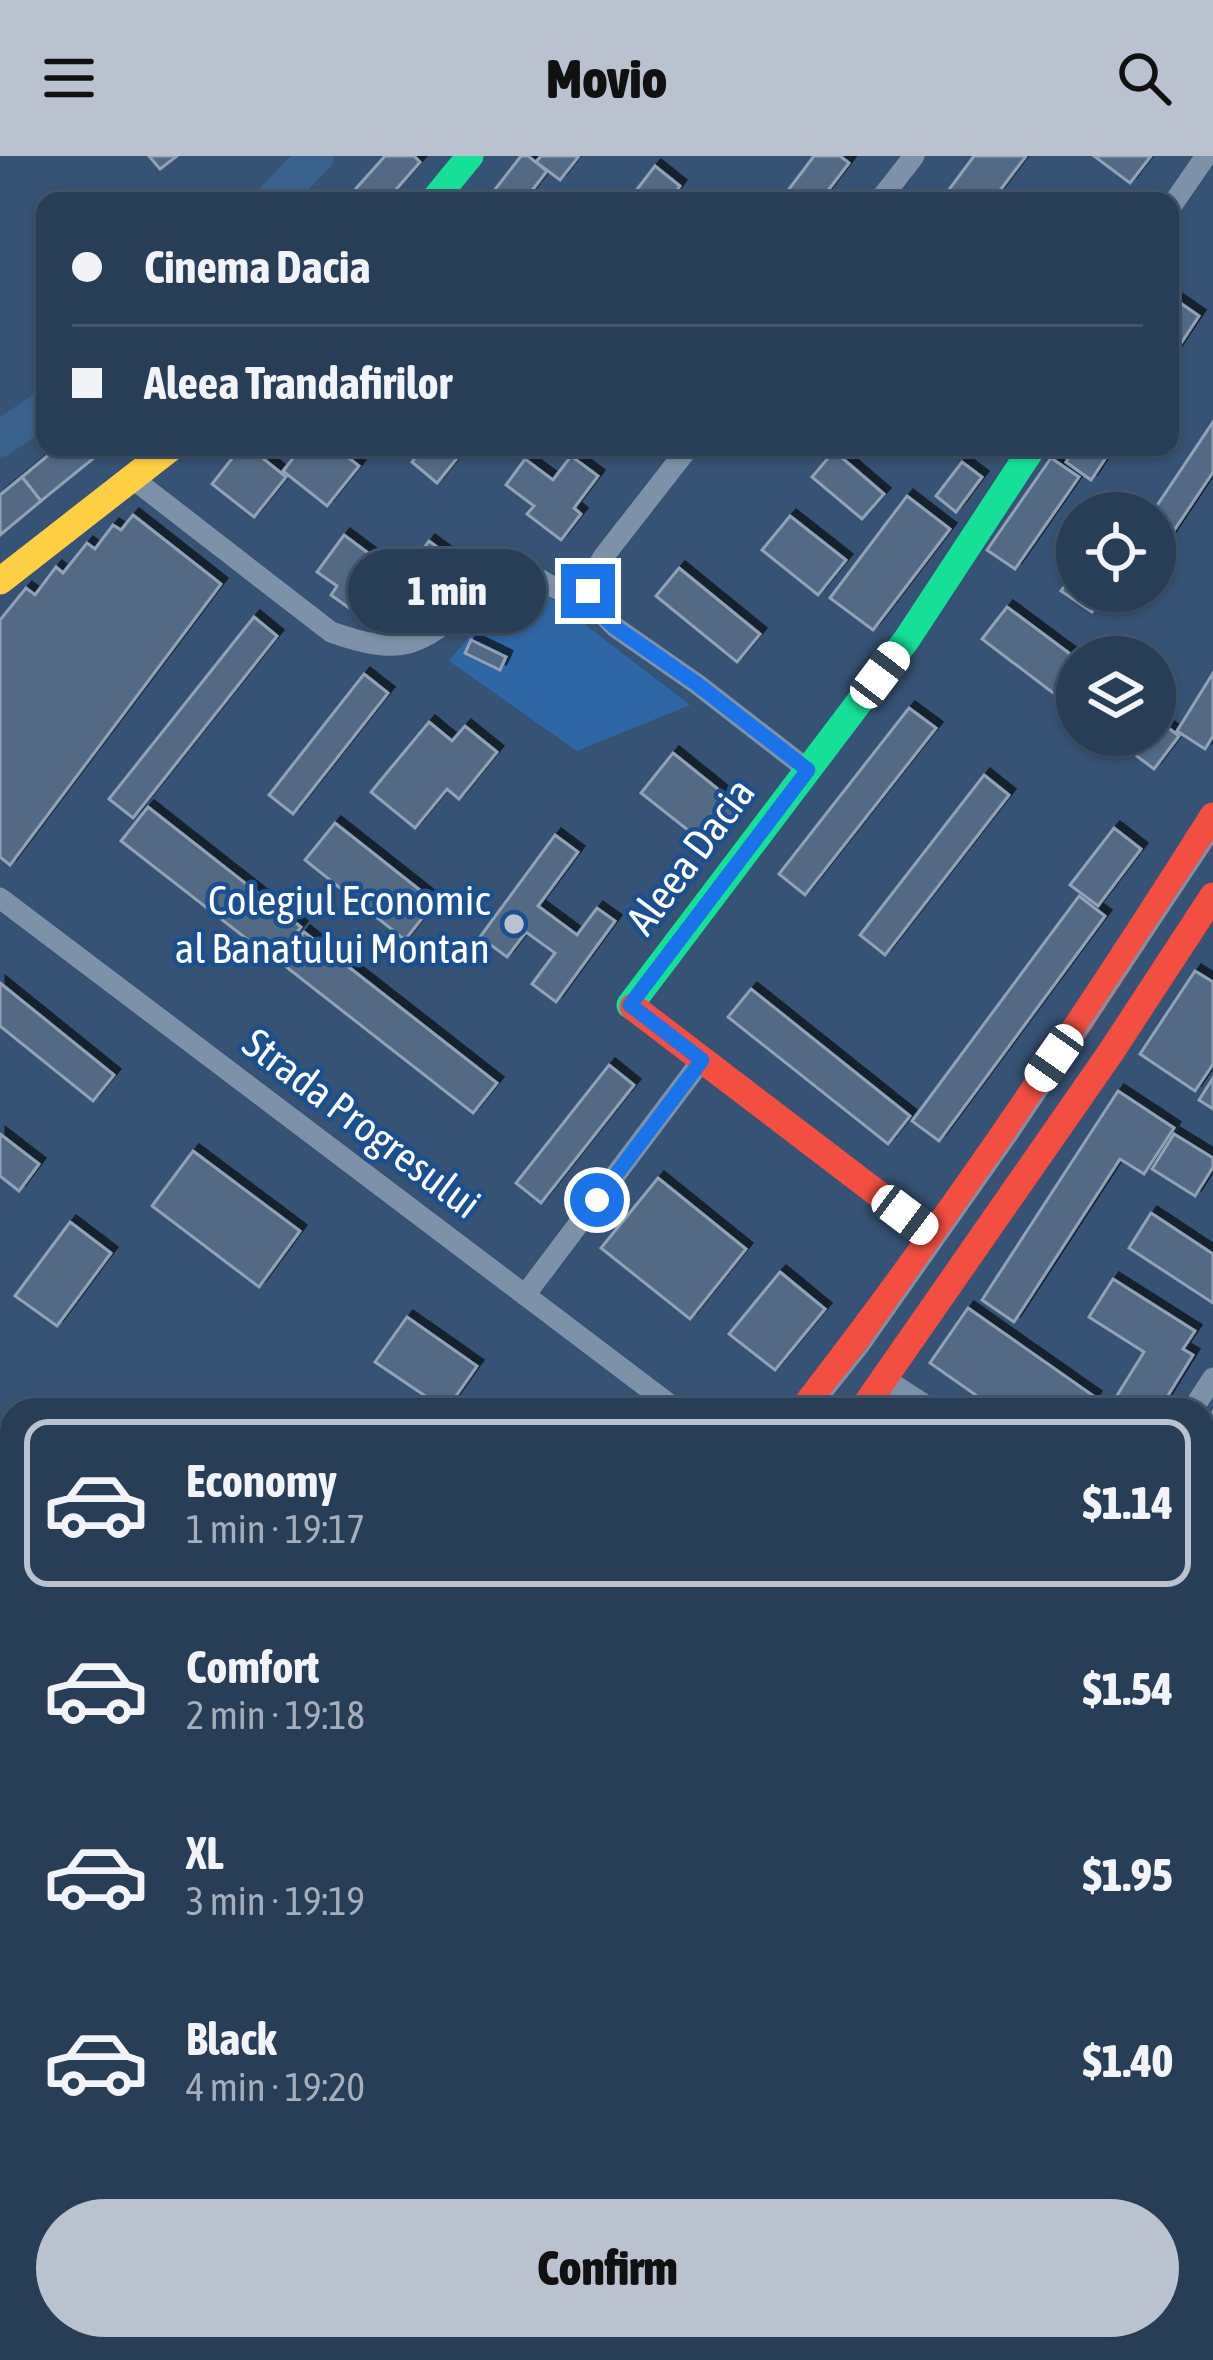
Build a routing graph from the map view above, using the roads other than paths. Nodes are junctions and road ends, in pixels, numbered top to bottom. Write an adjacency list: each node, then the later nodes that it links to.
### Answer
1 (470, 156): 4 (street)
2 (914, 156): 5 (street)
3 (1206, 156): 6 (street)
4 (441, 192)
5 (886, 192)
6 (1179, 195)
7 (160, 456): 10 (street)
8 (682, 456): 12 (street)
9 (1027, 456): 13 (street, Aleea Dacia)
10 (132, 478): 11 (street); 12 (street)
11 (0, 581)
12 (588, 591): 13 (street)
13 (808, 770): 17 (street, Aleea Dacia)
14 (1213, 816): 18 (street)
15 (1213, 896): 20 (street)
16 (0, 898): 19 (street, Strada Progresului)
17 (702, 1060): 18 (street, Aleea Dacia); 19 (street)
18 (932, 1235): 22 (street)
19 (525, 1295): 21 (street, Strada Progresului)
20 (886, 1379): 23 (street); 24 (street)
21 (660, 1398)
22 (811, 1398)
23 (871, 1398)
24 (915, 1398)

